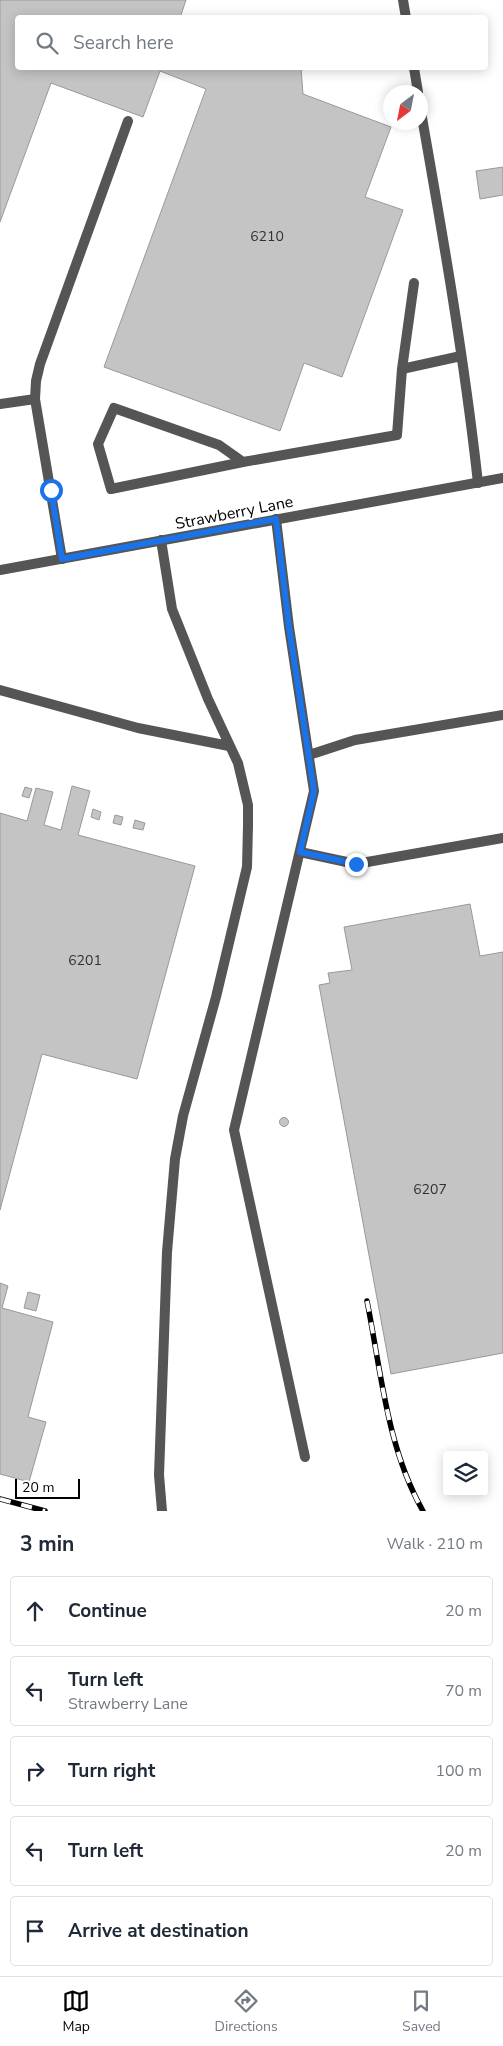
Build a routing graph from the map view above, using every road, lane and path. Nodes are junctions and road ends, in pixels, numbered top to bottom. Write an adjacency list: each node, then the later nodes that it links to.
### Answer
1 (402, 0): 2 (street)
2 (405, 15)
3 (414, 70): 4 (street)
4 (417, 85)
5 (128, 121): 10 (street)
6 (424, 130): 8 (street)
7 (414, 283): 9 (street)
8 (461, 356): 9 (street); 14 (street)
9 (402, 369): 12 (street)
10 (35, 399): 11 (street); 17 (street)
11 (0, 404)
12 (243, 462): 12 (street)
13 (503, 478): 14 (street, Strawberry Lane)
14 (478, 483): 15 (street, Strawberry Lane)
15 (276, 519): 16 (street, Strawberry Lane); 22 (street)
16 (161, 540): 17 (street, Strawberry Lane); 21 (street)
17 (62, 559): 18 (street, Strawberry Lane)
18 (0, 570)
19 (0, 690): 21 (street)
20 (503, 715): 22 (street)
21 (229, 746): 26 (street)
22 (309, 755): 24 (street)
23 (503, 838): 24 (street)
24 (300, 852): 25 (street)
25 (305, 1457)
26 (162, 1511)

